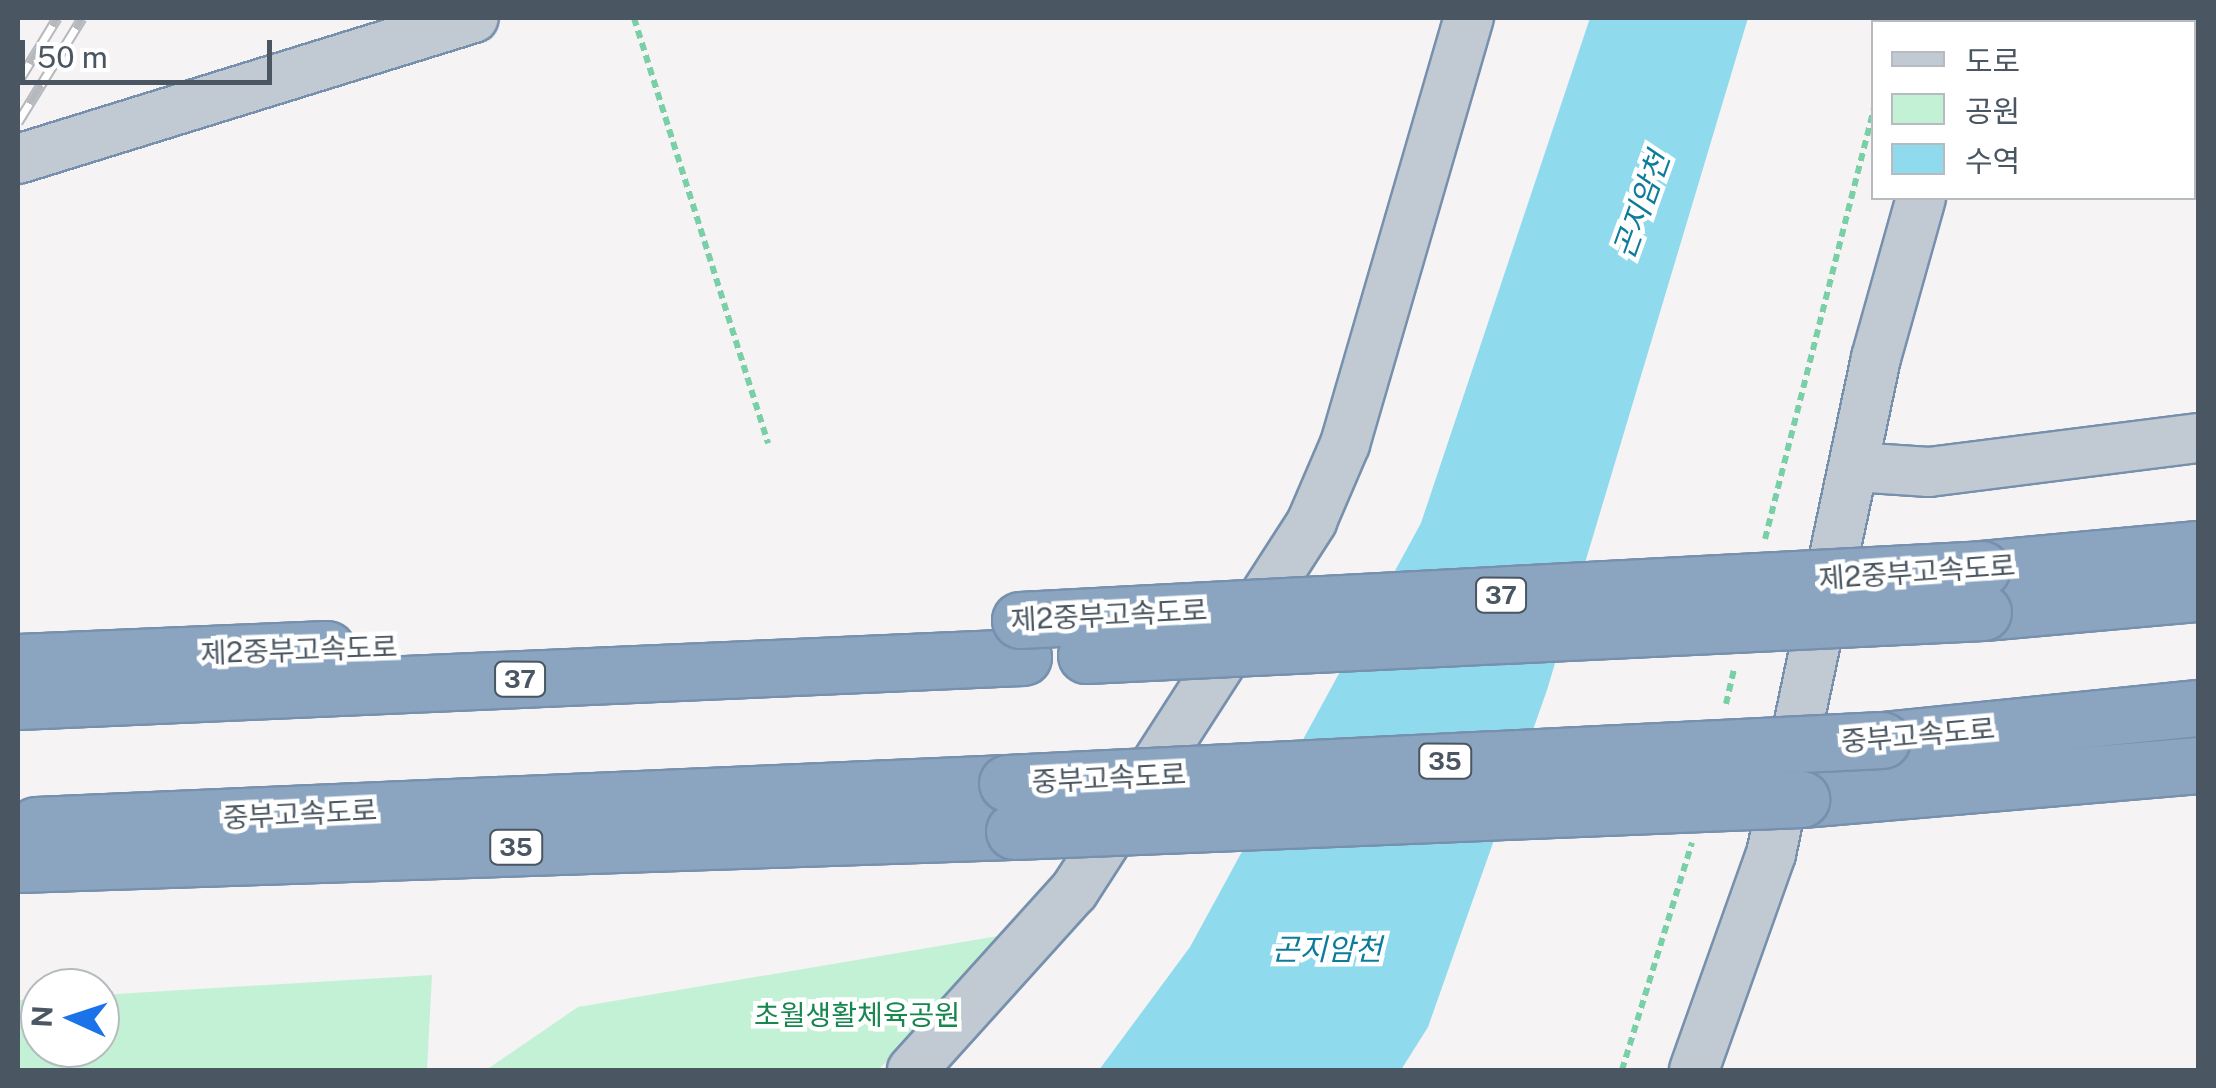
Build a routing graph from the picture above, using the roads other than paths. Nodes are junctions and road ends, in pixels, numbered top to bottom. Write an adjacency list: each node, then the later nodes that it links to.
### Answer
1 (474, 18): 3 (street)
2 (1468, 18): 18 (street)
3 (18, 159)
4 (1921, 200): 6 (street)
5 (2198, 438): 6 (street)
6 (1854, 467): 19 (street)
7 (2198, 549): 8 (highway, 제2중부고속도로 / 37)
8 (1983, 590): 9 (highway, 제2중부고속도로 / 37); 10 (highway, 제2중부고속도로 / 37, bridge)
9 (2198, 593)
10 (1022, 639): 11 (highway, 제2중부고속도로 / 37); 12 (highway, 제2중부고속도로 / 37)
11 (18, 662)
12 (18, 700)
13 (2198, 708): 15 (highway, 중부고속도로 / 35, bridge)
14 (2198, 765): 15 (highway, 중부고속도로 / 35, bridge)
15 (1010, 807): 16 (highway, 중부고속도로 / 35); 17 (highway, 중부고속도로 / 35)
16 (18, 826)
17 (18, 864)
18 (912, 1070)
19 (1694, 1070)

